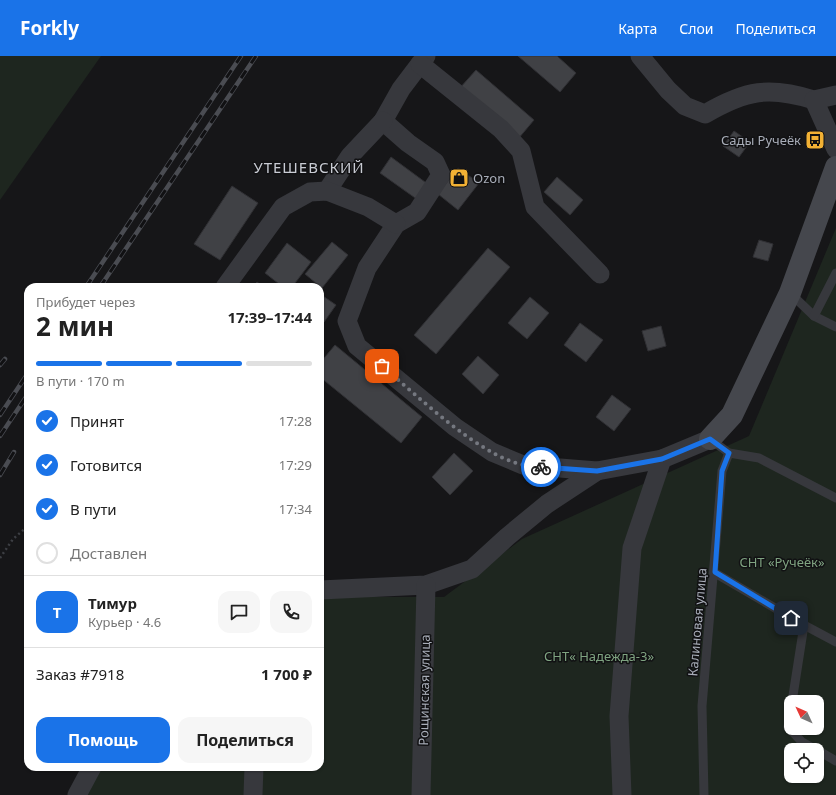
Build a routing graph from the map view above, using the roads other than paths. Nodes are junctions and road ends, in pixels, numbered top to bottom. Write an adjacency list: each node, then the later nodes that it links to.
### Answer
1 (640, 56): 4 (street)
2 (423, 60): 5 (street); 11 (street)
3 (836, 95): 4 (street)
4 (814, 100): 6 (street)
5 (384, 121): 8 (street); 9 (street)
6 (836, 149)
7 (836, 167): 13 (street)
8 (327, 191): 9 (street); 12 (street)
9 (396, 224): 19 (street)
10 (836, 273): 14 (lane)
11 (600, 274)
12 (228, 283)
13 (790, 293): 14 (lane); 16 (street)
14 (814, 316): 15 (lane)
15 (836, 327)
16 (710, 439): 17 (lane); 18 (street)
17 (729, 453): 20 (lane); 21 (lane, Калиновая улица)
18 (662, 459): 19 (street); 36 (street)
19 (597, 471): 22 (street)
20 (836, 498)
21 (715, 572): 24 (lane); 37 (lane, Калиновая улица)
22 (426, 585): 23 (street); 35 (street, Рощинская улица)
23 (324, 590)
24 (804, 625): 25 (lane); 26 (lane)
25 (836, 642)
26 (793, 695)
27 (795, 735): 28 (lane)
28 (804, 743)
29 (824, 754): 30 (lane)
30 (836, 761)
31 (90, 771): 33 (street)
32 (254, 771): 34 (street)
33 (77, 795)
34 (253, 795)
35 (421, 795)
36 (622, 795)
37 (704, 795)

